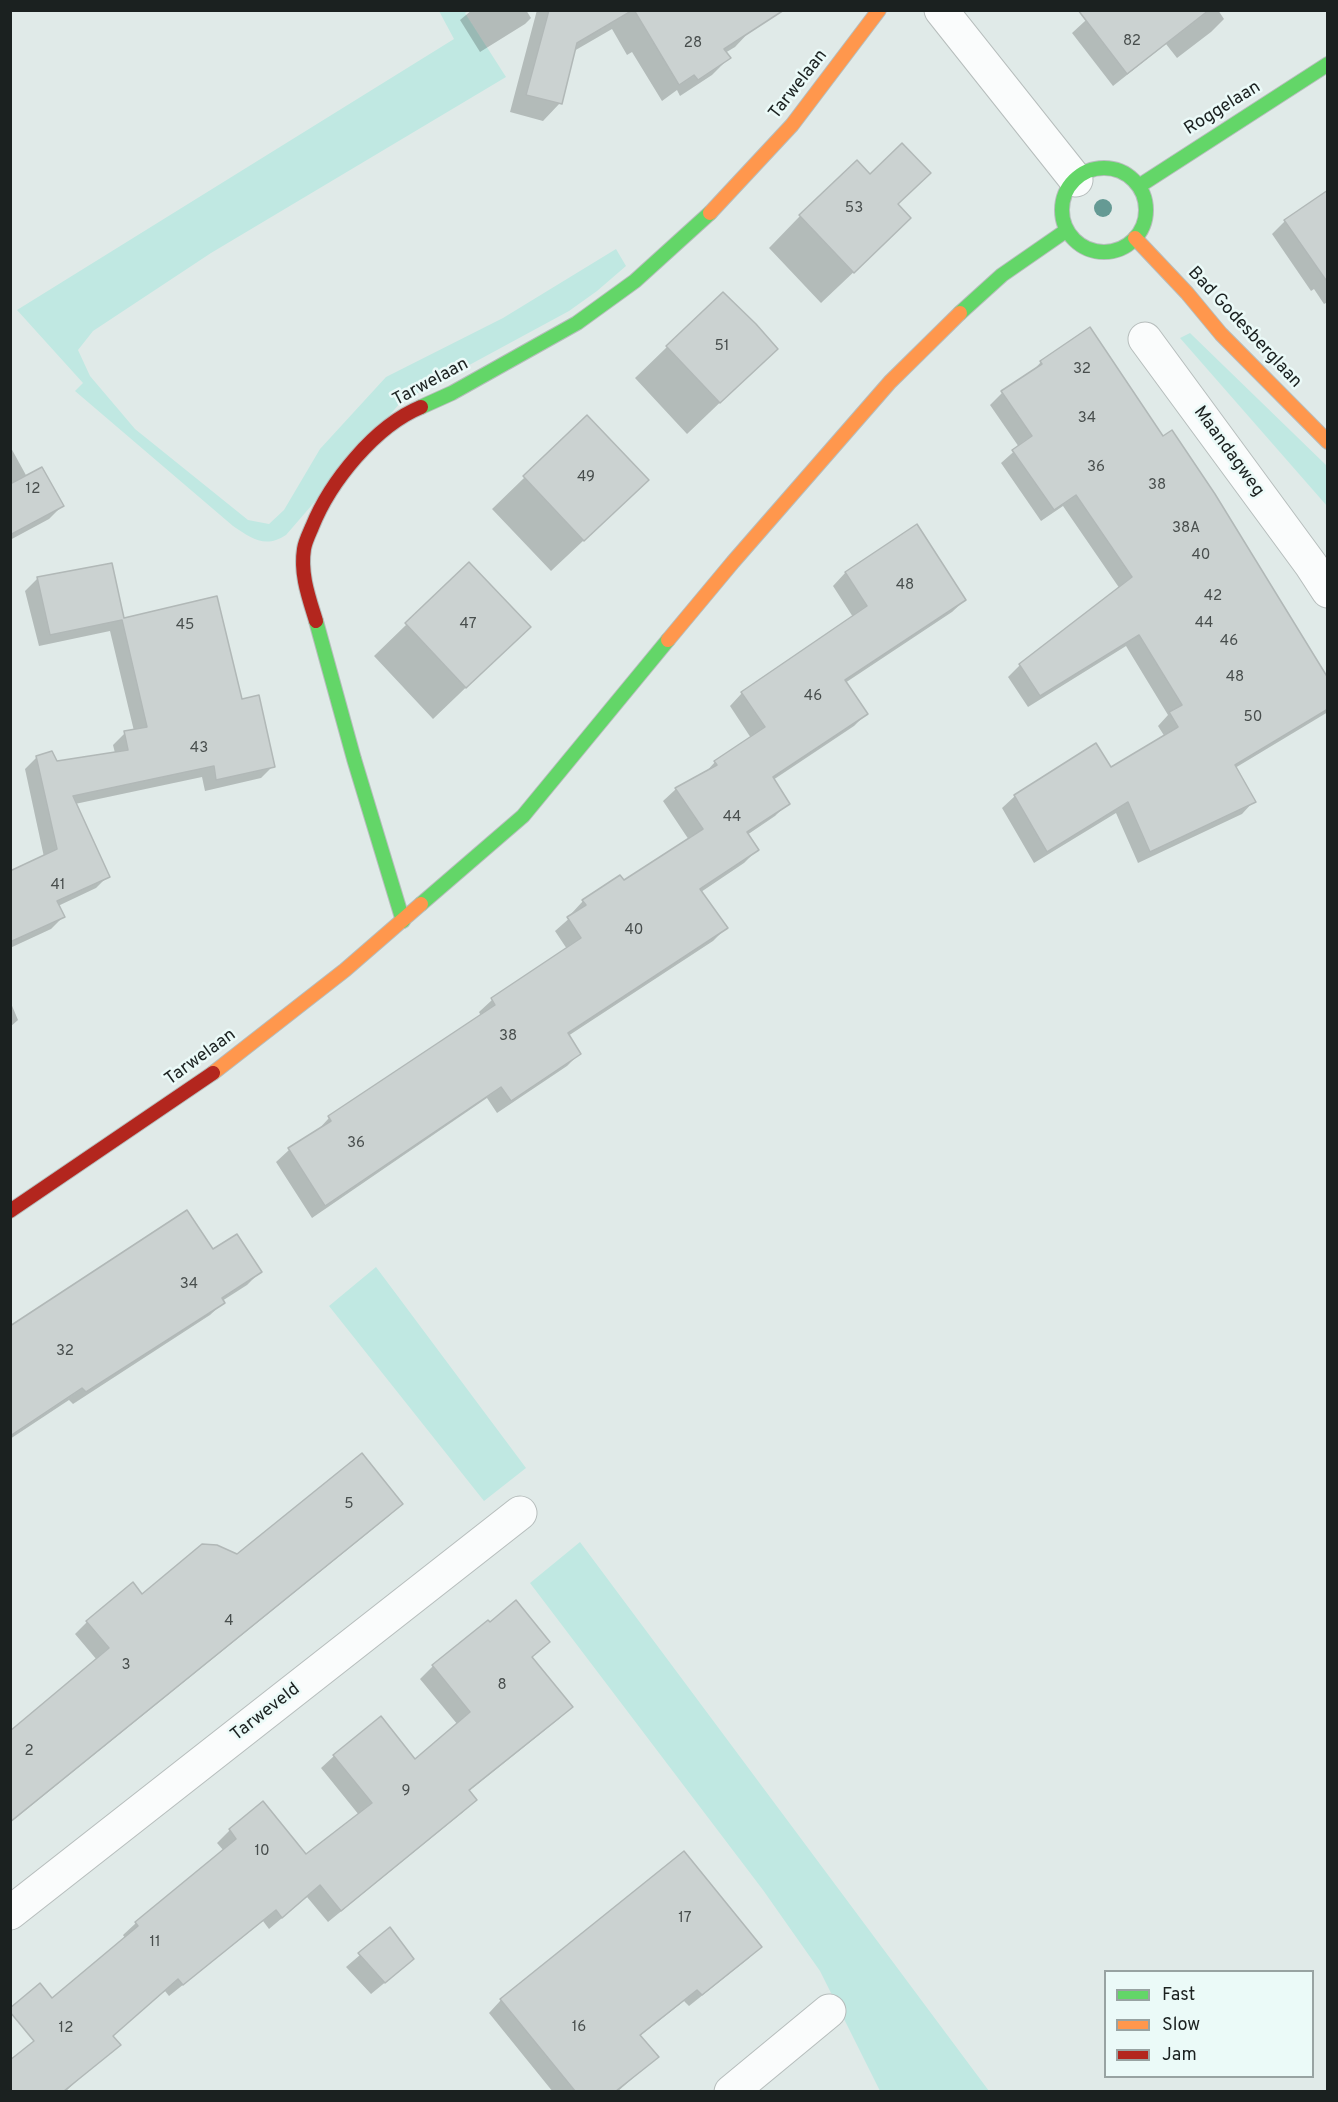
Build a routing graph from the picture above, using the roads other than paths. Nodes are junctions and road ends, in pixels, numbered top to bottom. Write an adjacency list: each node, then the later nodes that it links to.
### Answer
1 (879, 10): 11 (street, Tarwelaan)
2 (941, 10): 4 (street)
3 (1328, 64): 5 (street, Roggelaan)
4 (1076, 180): 5 (street); 6 (street)
5 (1139, 186): 7 (street)
6 (1067, 230): 7 (street); 11 (street, Tarwelaan)
7 (1135, 238): 9 (street, Bad Godesberglaan)
8 (1145, 339): 10 (street, Maandagweg)
9 (1328, 442)
10 (1322, 569)
11 (403, 921): 12 (street, Tarwelaan)
12 (10, 1211)
13 (520, 1513): 14 (street, Tarweveld)
14 (10, 1913)
15 (829, 2011): 16 (street)
16 (731, 2091)

